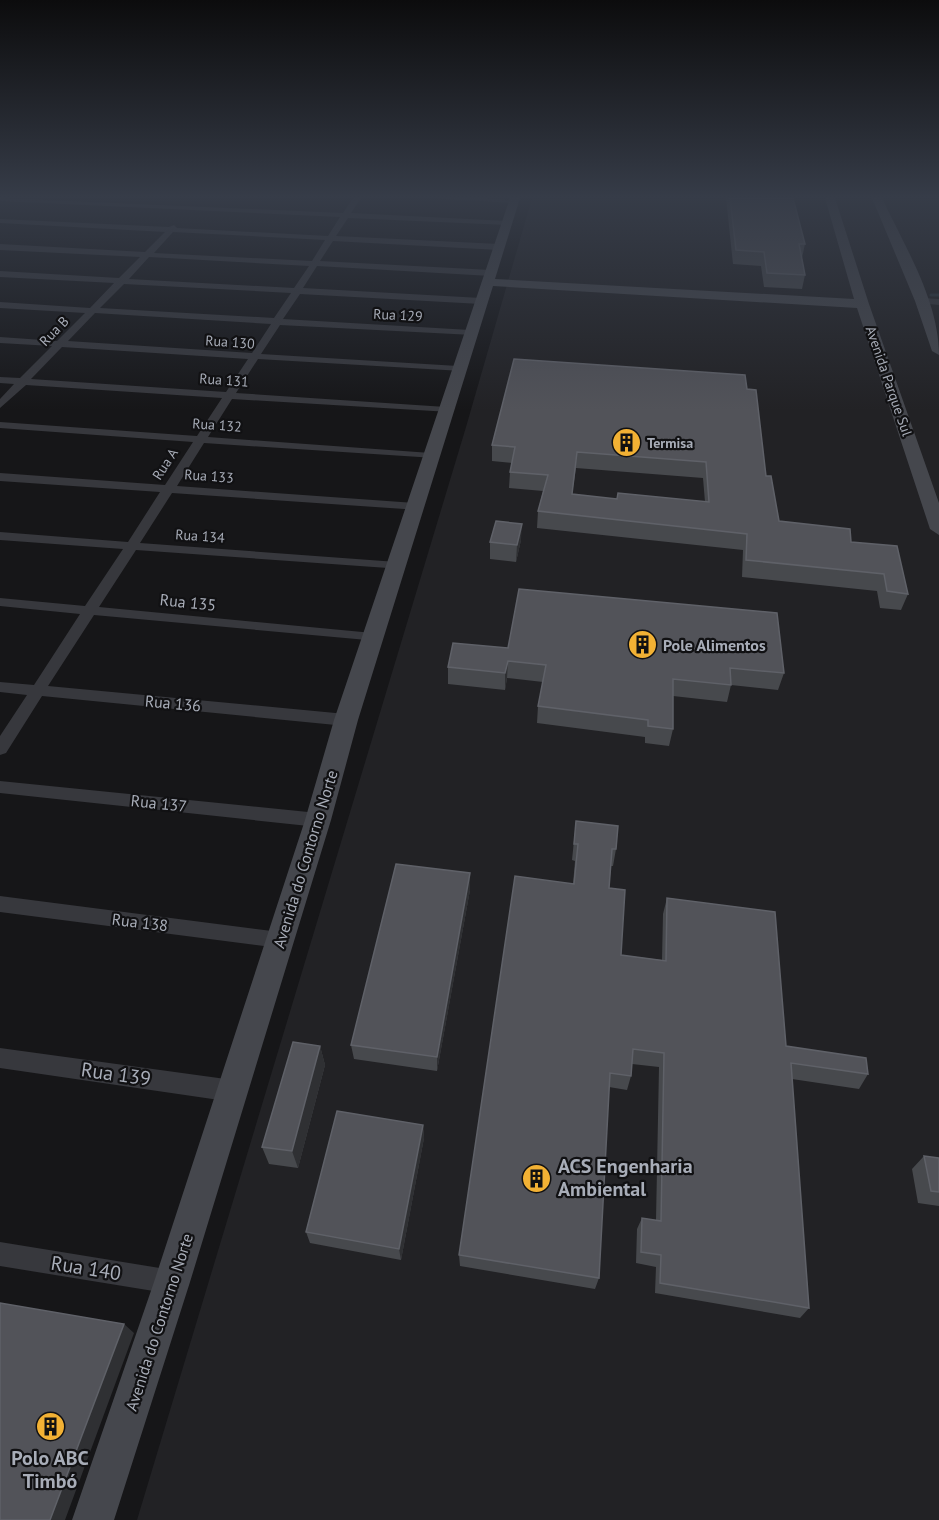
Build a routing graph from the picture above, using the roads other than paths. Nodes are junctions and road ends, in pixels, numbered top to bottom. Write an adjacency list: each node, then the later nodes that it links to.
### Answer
1 (132, 269): 8 (street, Rua B)
2 (309, 269): 10 (street, Rua A)
3 (360, 269): 9 (street)
4 (492, 269): 9 (street, Avenida do Contorno Norte)
5 (852, 269): 13 (street, Avenida Parque Sul)
6 (908, 269): 11 (street)
7 (0, 274): 8 (street)
8 (120, 281): 10 (street); 15 (street, Rua B)
9 (487, 285): 10 (street); 13 (street); 17 (street, Avenida do Contorno Norte)
10 (296, 291): 16 (street, Rua A)
11 (922, 301): 12 (street); 20 (street)
12 (939, 302)
13 (862, 304): 34 (street, Avenida Parque Sul)
14 (0, 305): 15 (street, Rua 129)
15 (91, 310): 16 (street, Rua 129); 19 (street, Rua B)
16 (276, 321): 17 (street, Rua 129); 21 (street, Rua A)
17 (470, 333): 22 (street, Avenida do Contorno Norte)
18 (0, 340): 19 (street, Rua 130)
19 (60, 344): 21 (street, Rua 130); 24 (street, Rua B)
20 (939, 351)
21 (254, 357): 22 (street, Rua 130); 25 (street, Rua A)
22 (458, 369): 27 (street, Avenida do Contorno Norte)
23 (0, 380): 24 (street, Rua 131)
24 (23, 381): 25 (street, Rua 131); 26 (street, Rua B)
25 (229, 395): 27 (street, Rua 131); 29 (street, Rua A)
26 (0, 405)
27 (446, 410): 30 (street, Avenida do Contorno Norte)
28 (0, 425): 29 (street, Rua 132)
29 (200, 439): 30 (street, Rua 132); 32 (street, Rua A)
30 (431, 456): 33 (street, Avenida do Contorno Norte)
31 (0, 477): 32 (street, Rua 133)
32 (168, 488): 33 (street, Rua 133); 36 (street, Rua A)
33 (415, 507): 37 (street, Avenida do Contorno Norte)
34 (939, 530)
35 (0, 536): 36 (street, Rua 134)
36 (132, 546): 37 (street, Rua 134); 39 (street, Rua A)
37 (397, 567): 40 (street, Avenida do Contorno Norte)
38 (0, 602): 39 (street, Rua 135)
39 (91, 610): 40 (street, Rua 135); 42 (street, Rua A)
40 (373, 639): 43 (street, Avenida do Contorno Norte)
41 (0, 687): 42 (street, Rua 136)
42 (38, 690): 43 (street, Rua 136); 44 (street, Rua A)
43 (346, 720): 46 (street, Avenida do Contorno Norte)
44 (0, 748)
45 (0, 787): 46 (street, Rua 137)
46 (318, 820): 48 (street, Avenida do Contorno Norte)
47 (0, 904): 48 (street, Rua 138)
48 (280, 940): 50 (street, Avenida do Contorno Norte)
49 (0, 1058): 50 (street, Rua 139)
50 (233, 1091): 52 (street, Avenida do Contorno Norte)
51 (0, 1254): 52 (street, Rua 140)
52 (172, 1282): 53 (street, Avenida do Contorno Norte)
53 (93, 1520)

